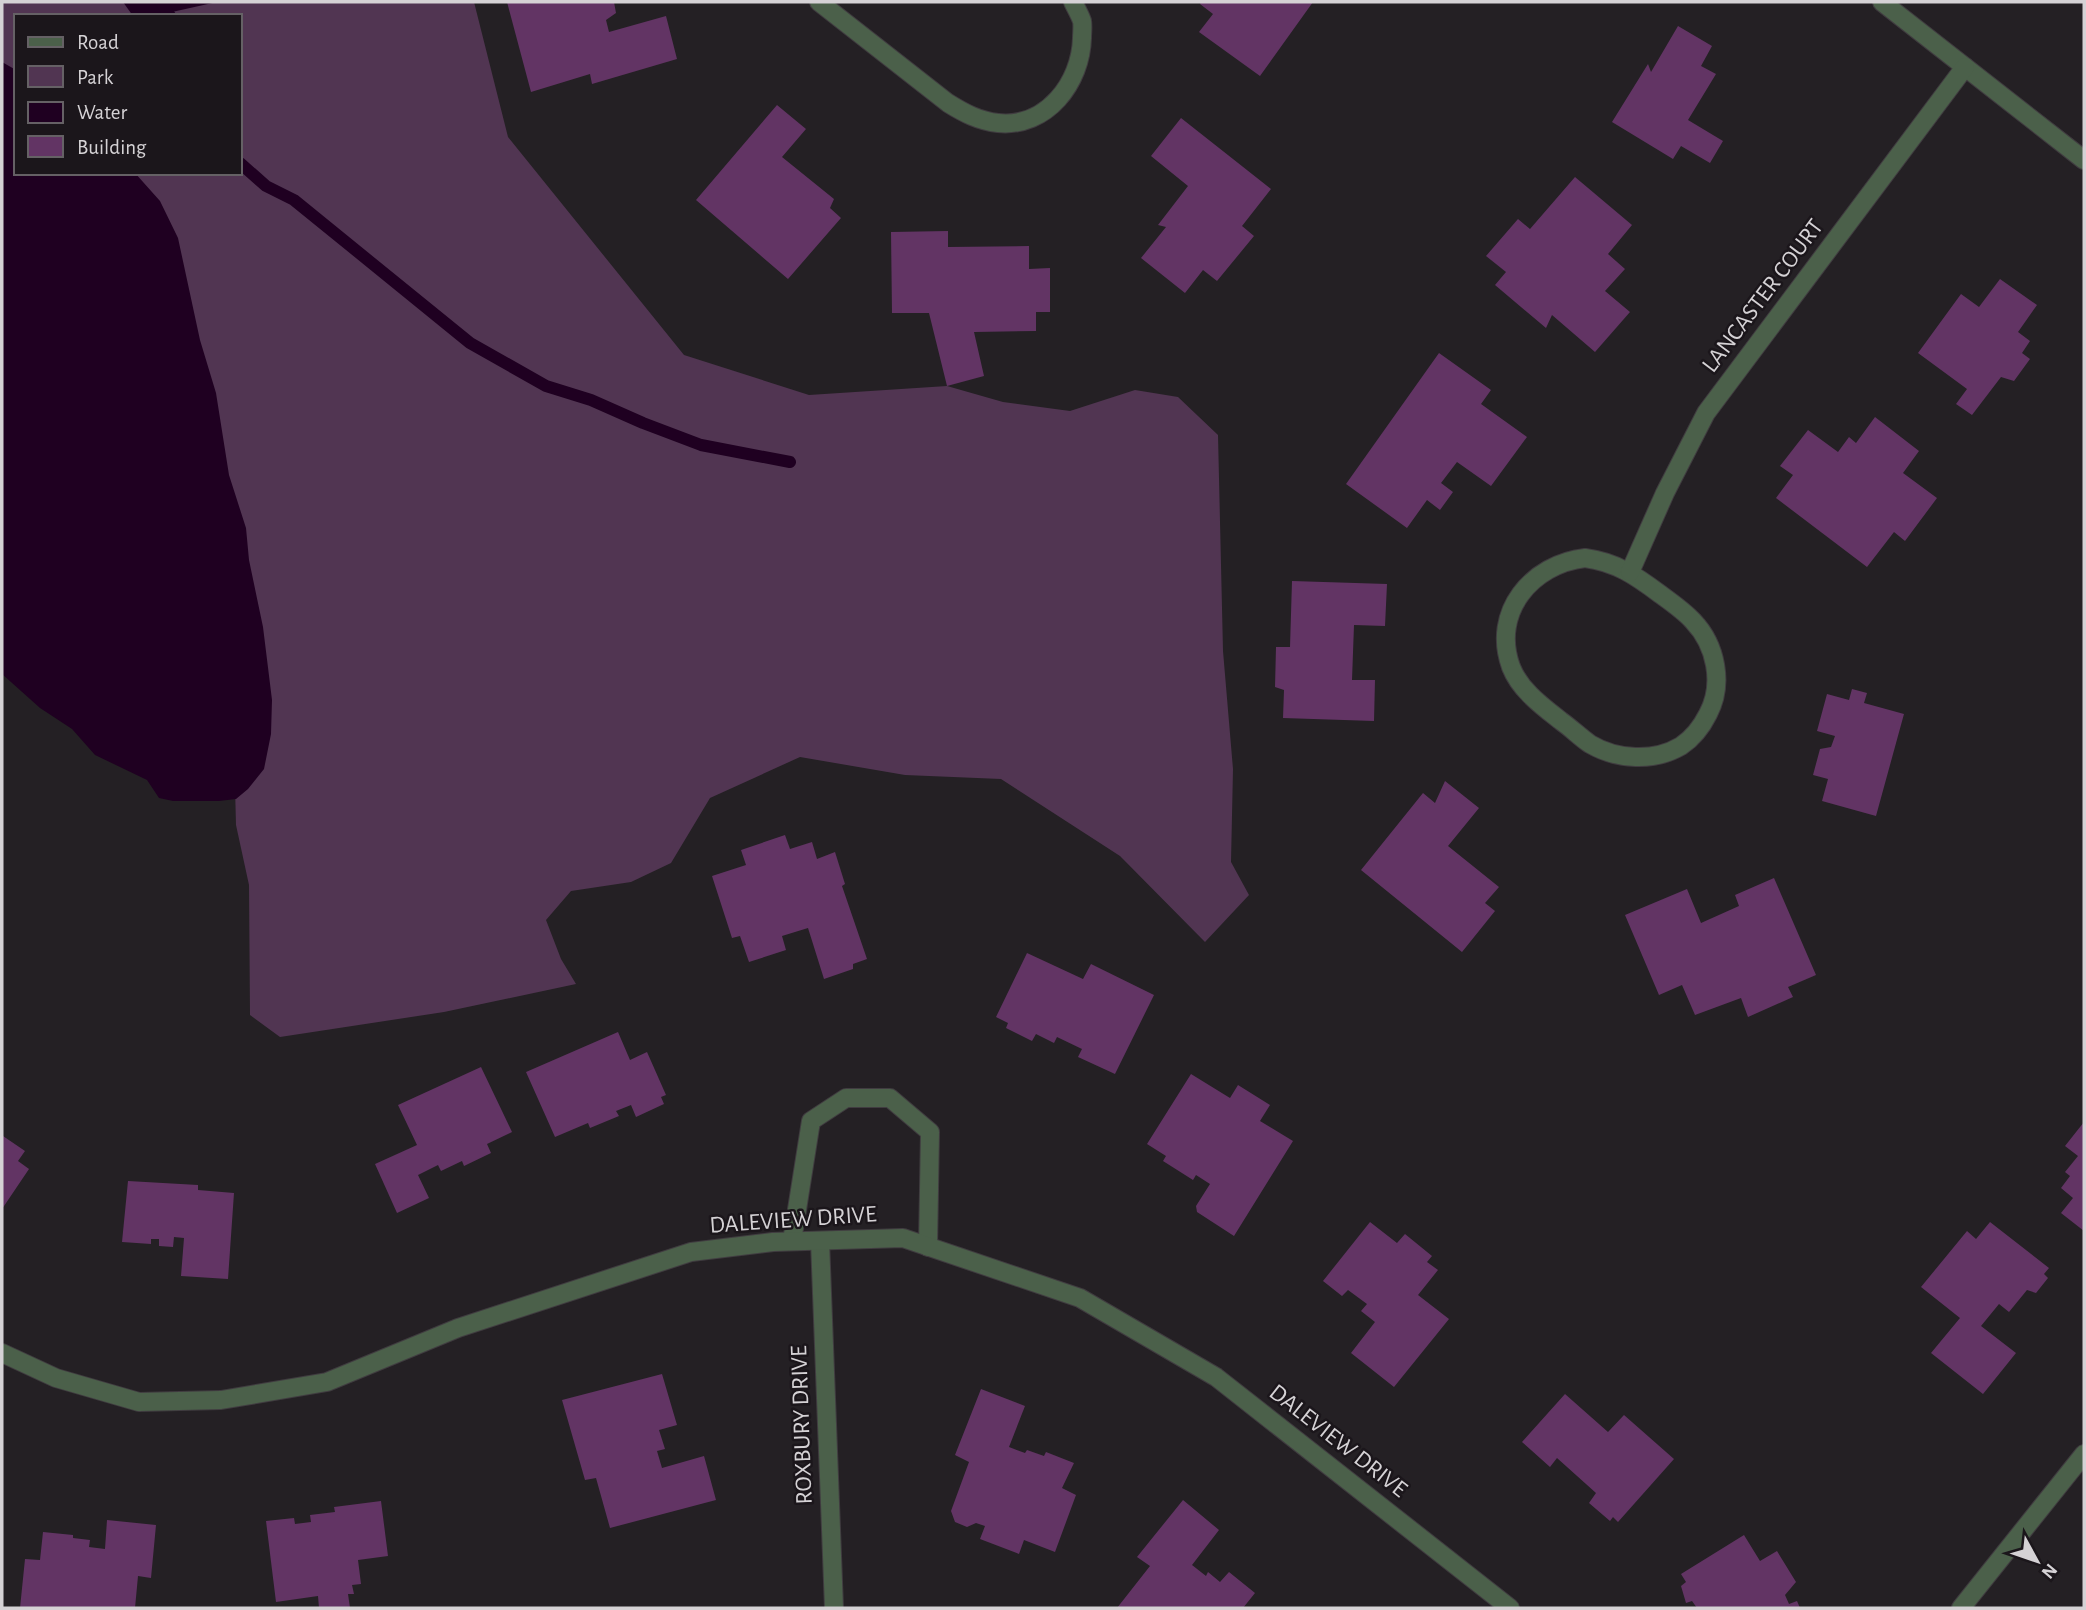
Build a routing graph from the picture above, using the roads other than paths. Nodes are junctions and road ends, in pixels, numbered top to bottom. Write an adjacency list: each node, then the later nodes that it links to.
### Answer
1 (819, 2): 2 (street)
2 (1073, 2)
3 (1882, 2): 4 (street)
4 (1965, 67): 5 (street); 6 (street, LANCASTER COURT)
5 (2084, 160)
6 (1630, 572): 6 (street)
7 (793, 1241): 8 (street, DALEVIEW DRIVE); 9 (street); 10 (street, DALEVIEW DRIVE)
8 (820, 1241): 9 (street, DALEVIEW DRIVE); 12 (street, ROXBURY DRIVE)
9 (928, 1247): 13 (street, DALEVIEW DRIVE)
10 (2, 1353)
11 (2084, 1454): 14 (street)
12 (834, 1608)
13 (1510, 1608)
14 (1961, 1608)

